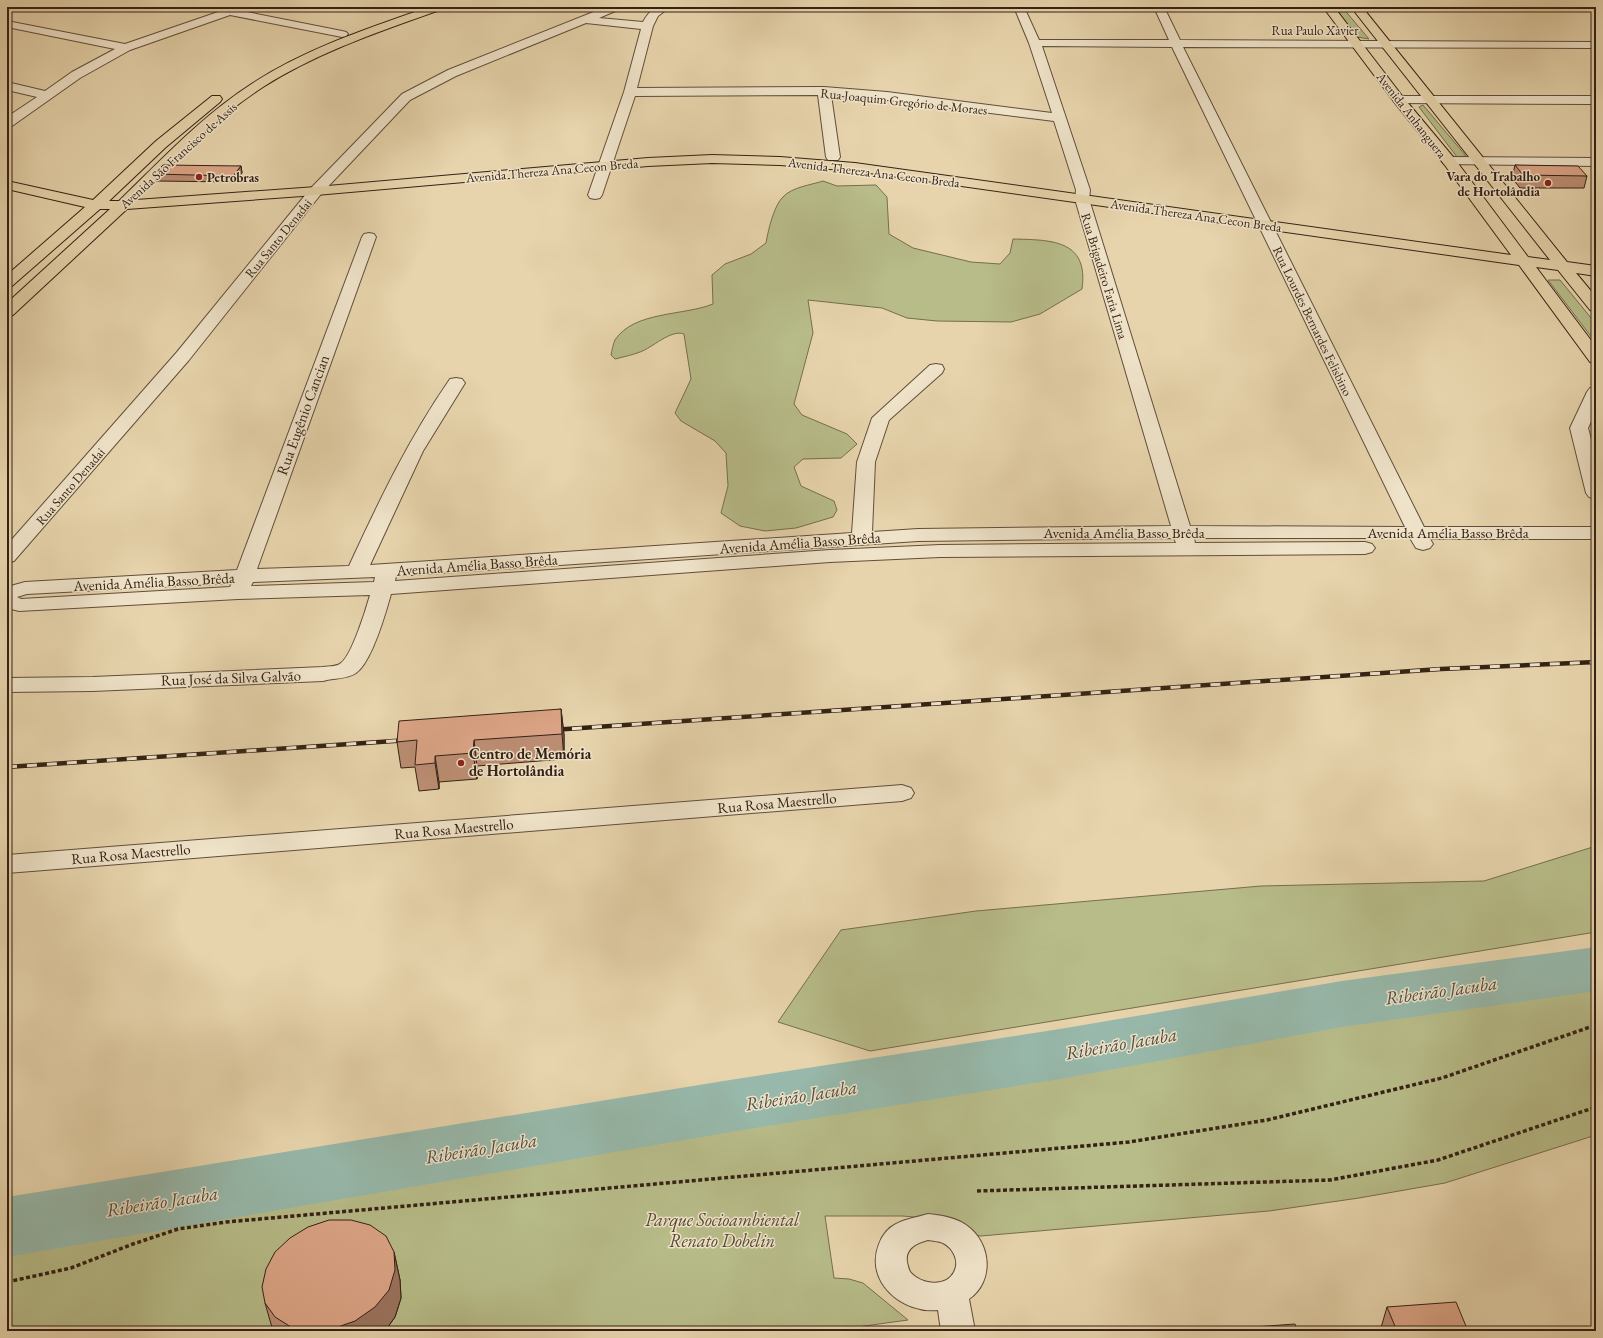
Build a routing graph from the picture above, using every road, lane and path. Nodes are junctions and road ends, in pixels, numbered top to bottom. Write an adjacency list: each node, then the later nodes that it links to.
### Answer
1 (242, 7): 11 (street)
2 (418, 7): 15 (main road)
3 (439, 7): 42 (main road, Avenida São Francisco de Assis)
4 (616, 7): 12 (street, Rua Santo Denadai)
5 (666, 7): 14 (street)
6 (1019, 7): 16 (street, Rua Brigadeiro Faria Lima)
7 (1159, 7): 17 (street, Rua Lourdes Bernardes Felisbino)
8 (1328, 7): 18 (main road, Avenida Anhanguera)
9 (1356, 7): 19 (main road, Avenida Anhanguera)
10 (210, 8): 11 (street)
11 (229, 12): 15 (street); 21 (street)
12 (585, 20): 14 (street); 39 (street, Rua Santo Denadai)
13 (7, 24): 21 (street)
14 (647, 26): 26 (street)
15 (342, 34): 22 (main road)
16 (1035, 43): 17 (street, Rua Paulo Xavier); 31 (street, Rua Brigadeiro Faria Lima)
17 (1176, 44): 18 (street, Rua Paulo Xavier); 47 (street, Rua Lourdes Bernardes Felisbino)
18 (1357, 44): 19 (street, Rua Paulo Xavier); 28 (main road, Avenida Anhanguera)
19 (1384, 44): 20 (street, Rua Paulo Xavier); 29 (main road, Avenida Anhanguera)
20 (1596, 45)
21 (126, 48): 27 (street)
22 (245, 80)
23 (7, 86): 27 (street)
24 (824, 91): 26 (street, Rua Joaquim Gregório de Moraes); 31 (street, Rua Joaquim Gregório de Moraes); 33 (street)
25 (225, 92): 41 (main road, Avenida São Francisco de Assis)
26 (630, 92): 34 (street)
27 (45, 95): 32 (street)
28 (1400, 100): 29 (street); 35 (main road, Avenida Anhanguera)
29 (1431, 100): 30 (street); 36 (main road, Avenida Anhanguera)
30 (1596, 100)
31 (1058, 118): 44 (street, Rua Brigadeiro Faria Lima)
32 (7, 123)
33 (832, 157): 34 (main road, Avenida Thereza Ana Cecon Breda); 44 (main road, Avenida Thereza Ana Cecon Breda)
34 (607, 161): 39 (main road, Avenida Thereza Ana Cecon Breda); 43 (street); 44 (main road, Avenida Thereza Ana Cecon Breda)
35 (1449, 162): 36 (street); 49 (main road, Avenida Anhanguera)
36 (1481, 162): 37 (street); 50 (main road, Avenida Anhanguera)
37 (1596, 162)
38 (7, 184): 45 (main road, Avenida Thereza Ana Cecon Breda)
39 (320, 186): 42 (main road, Avenida Thereza Ana Cecon Breda); 46 (main road, Avenida Thereza Ana Cecon Breda); 67 (street, Rua Santo Denadai)
40 (92, 190): 41 (main road, Avenida Thereza Ana Cecon Breda)
41 (108, 193): 42 (main road, Avenida Thereza Ana Cecon Breda); 45 (main road, Avenida São Francisco de Assis)
42 (134, 194): 46 (main road, Avenida São Francisco de Assis)
43 (595, 195)
44 (1082, 195): 47 (main road, Avenida Thereza Ana Cecon Breda); 64 (street, Rua Brigadeiro Faria Lima)
45 (96, 205): 46 (main road, Avenida Thereza Ana Cecon Breda); 53 (main road, Avenida São Francisco de Assis)
46 (122, 205): 55 (main road, Avenida São Francisco de Assis)
47 (1264, 221): 49 (main road, Avenida Thereza Ana Cecon Breda); 65 (street, Rua Lourdes Bernardes Felisbino)
48 (369, 237): 70 (street, Rua Eugênio Cancian)
49 (1520, 256): 50 (main road, Avenida Thereza Ana Cecon Breda); 56 (main road, Avenida Anhanguera)
50 (1558, 261): 51 (main road, Avenida Thereza Ana Cecon Breda); 52 (main road, Avenida Thereza Ana Cecon Breda); 54 (main road, Avenida Anhanguera)
51 (1596, 262)
52 (1596, 271)
53 (7, 283)
54 (1596, 307)
55 (7, 312)
56 (1594, 354)
57 (936, 369): 63 (street)
58 (456, 383): 68 (street)
59 (1596, 392): 60 (street)
60 (1592, 408): 61 (street)
61 (1596, 493)
62 (1596, 533): 65 (street, Avenida Amélia Basso Brêda)
63 (862, 538): 64 (street, Avenida Amélia Basso Brêda); 69 (street, Avenida Amélia Basso Brêda)
64 (1184, 540): 65 (street, Avenida Amélia Basso Brêda); 69 (street, Avenida Amélia Basso Brêda)
65 (1421, 540): 66 (street, Avenida Amélia Basso Brêda)
66 (1596, 548)
67 (7, 557)
68 (357, 572): 69 (street, Avenida Amélia Basso Brêda); 70 (street, Avenida Amélia Basso Brêda)
69 (385, 579): 70 (street, Avenida Amélia Basso Brêda); 73 (street, Rua José da Silva Galvão)
70 (241, 585): 71 (street, Avenida Amélia Basso Brêda); 72 (street, Avenida Amélia Basso Brêda)
71 (7, 594)
72 (7, 601)
73 (7, 685)
74 (902, 793): 75 (street, Rua Rosa Maestrello)
75 (7, 864)
76 (1596, 1025): 79 (path)
77 (1596, 1107): 78 (path)
78 (978, 1191)
79 (7, 1282)
80 (952, 1292): 81 (street)
81 (958, 1331)

